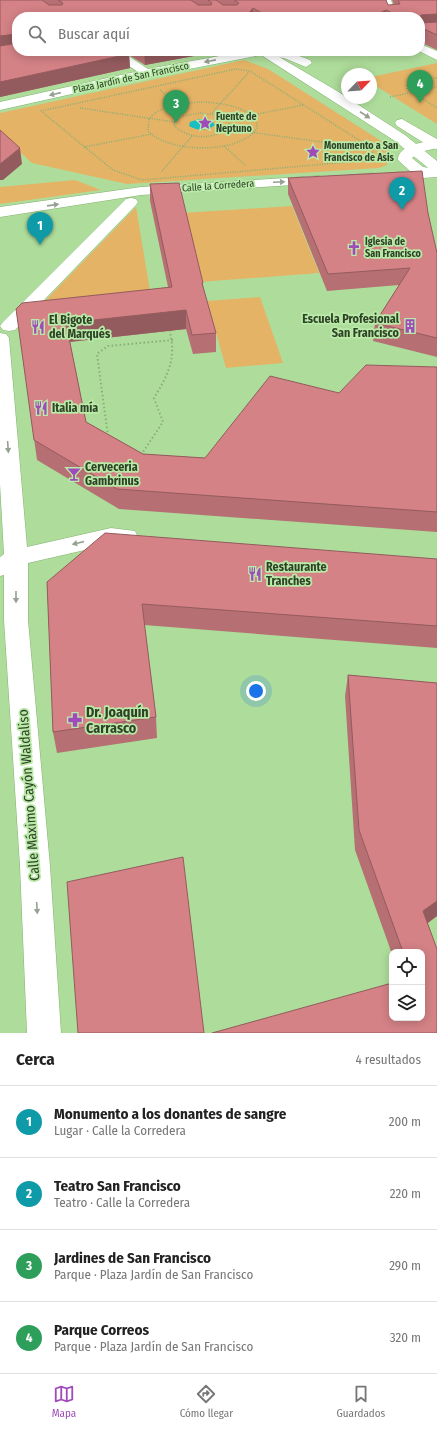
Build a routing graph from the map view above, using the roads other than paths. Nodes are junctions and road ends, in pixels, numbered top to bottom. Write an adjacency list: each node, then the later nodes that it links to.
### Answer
1 (386, 0): 2 (main road)
2 (390, 12)
3 (425, 50): 8 (main road)
4 (121, 56): 10 (main road)
5 (237, 56): 10 (main road, Plaza Jardín de San Francisco, one-way to 10)
6 (278, 56): 9 (main road, Plaza Jardín de San Francisco)
7 (294, 56): 9 (main road, Plaza Jardín de San Francisco)
8 (437, 56)
9 (311, 67): 18 (main road, Plaza Jardín de San Francisco, one-way to 18)
10 (148, 73): 14 (main road, Plaza Jardín de San Francisco, one-way to 14)
11 (328, 77): 12 (main road)
12 (341, 85)
13 (372, 104): 15 (main road)
14 (0, 106)
15 (381, 110)
16 (394, 118): 17 (main road)
17 (437, 145): 18 (main road)
18 (415, 149): 19 (main road, Plaza Jardín de San Francisco); 20 (main road)
19 (437, 168)
20 (437, 173): 21 (main road)
21 (378, 177)
22 (333, 180): 24 (main road, Calle la Corredera, one-way to 22)
23 (131, 202): 25 (main road)
24 (0, 212)
25 (5, 332): 27 (main road, Calle Máximo Cayón Waldaliso, one-way to 27)
26 (144, 538): 27 (main road, one-way to 27)
27 (8, 563): 28 (main road, Calle Máximo Cayón Waldaliso, one-way to 28)
28 (44, 1033)

